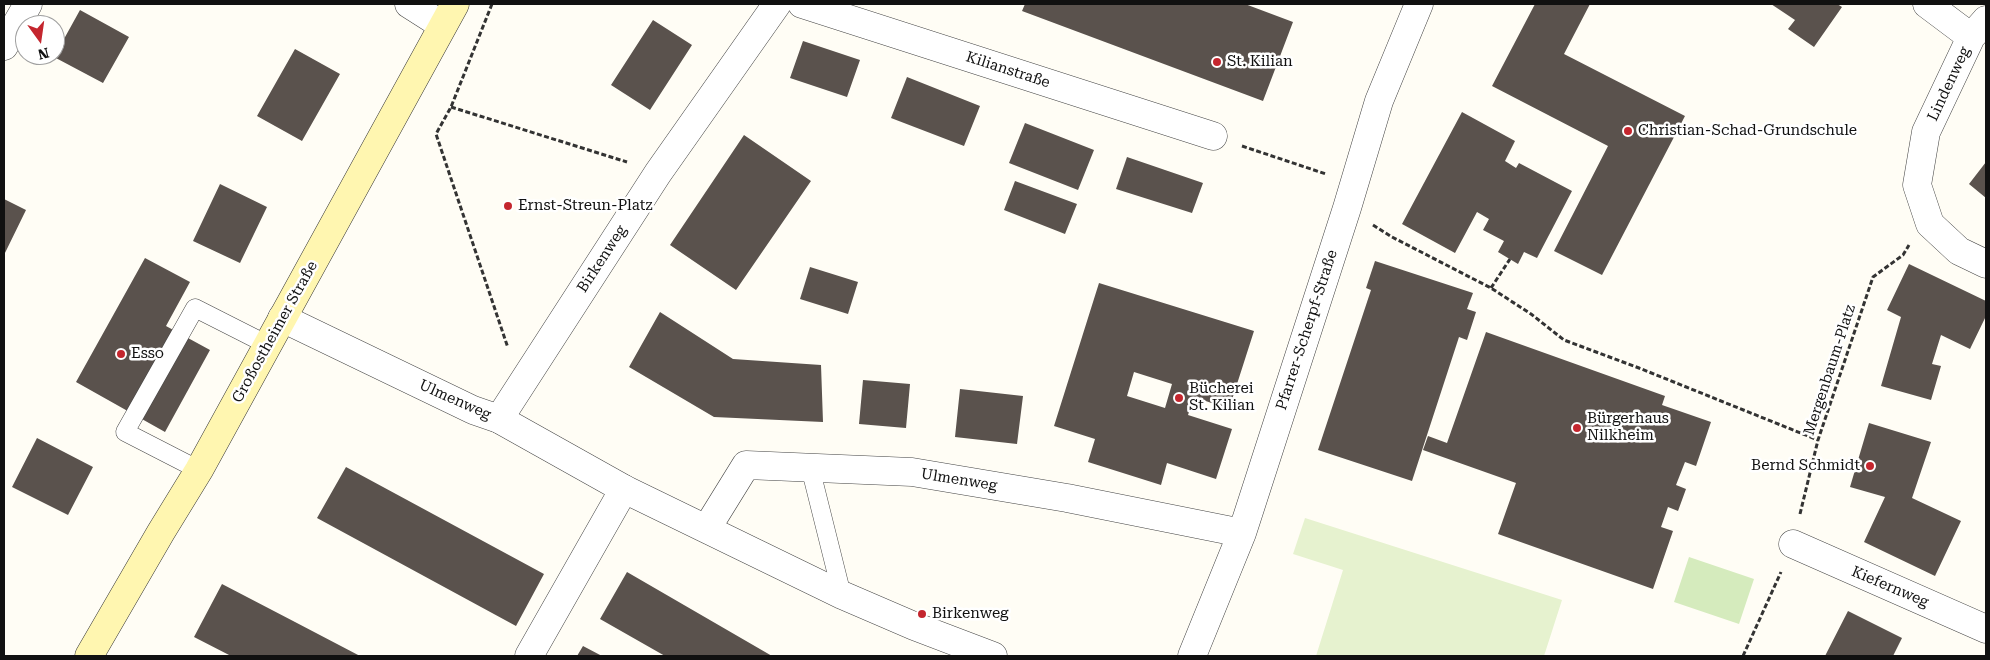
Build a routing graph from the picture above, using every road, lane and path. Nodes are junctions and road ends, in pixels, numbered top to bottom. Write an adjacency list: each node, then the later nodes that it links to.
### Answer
1 (28, 4): 10 (street)
2 (409, 4): 8 (street)
3 (492, 4): 11 (path)
4 (777, 4): 13 (street, Birkenweg)
5 (802, 4): 12 (street, Kilianstraße)
6 (1419, 4): 14 (street, Pfarrer-Scherpf-Straße)
7 (1927, 4): 9 (street, Lindenweg)
8 (448, 14): 20 (main road, Großostheimer Straße)
9 (1979, 28): 16 (street, Lindenweg)
10 (4, 46)
11 (452, 107): 13 (path); 22 (path)
12 (1213, 136): 14 (path)
13 (658, 173): 22 (street, Birkenweg)
14 (1355, 182): 15 (street, Pfarrer-Scherpf-Straße)
15 (1346, 208): 19 (path); 29 (street, Pfarrer-Scherpf-Straße)
16 (1930, 224): 18 (street); 24 (path, Mergenbaum-Platz)
17 (1510, 259): 19 (path)
18 (1986, 264)
19 (1490, 288): 24 (path)
20 (282, 318): 21 (main road, Großostheimer Straße); 23 (street, Ulmenweg)
21 (268, 345): 26 (main road, Großostheimer Straße); 26 (lane)
22 (528, 374): 23 (street, Birkenweg)
23 (499, 419): 27 (street, Ulmenweg)
24 (1818, 440): 30 (path, Mergenbaum-Platz)
25 (810, 467): 28 (street, Ulmenweg); 29 (street, Ulmenweg); 31 (lane)
26 (199, 470): 33 (main road, Großostheimer Straße)
27 (624, 489): 28 (street, Ulmenweg); 34 (street)
28 (707, 528): 31 (street, Ulmenweg)
29 (1242, 533): 36 (street, Pfarrer-Scherpf-Straße)
30 (1793, 544): 32 (street, Kiefernweg); 37 (path, Mergenbaum-Platz)
31 (842, 595): 35 (street, Ulmenweg)
32 (1986, 629)
33 (89, 656)
34 (529, 656)
35 (993, 656)
36 (1192, 656)
37 (1743, 656)

